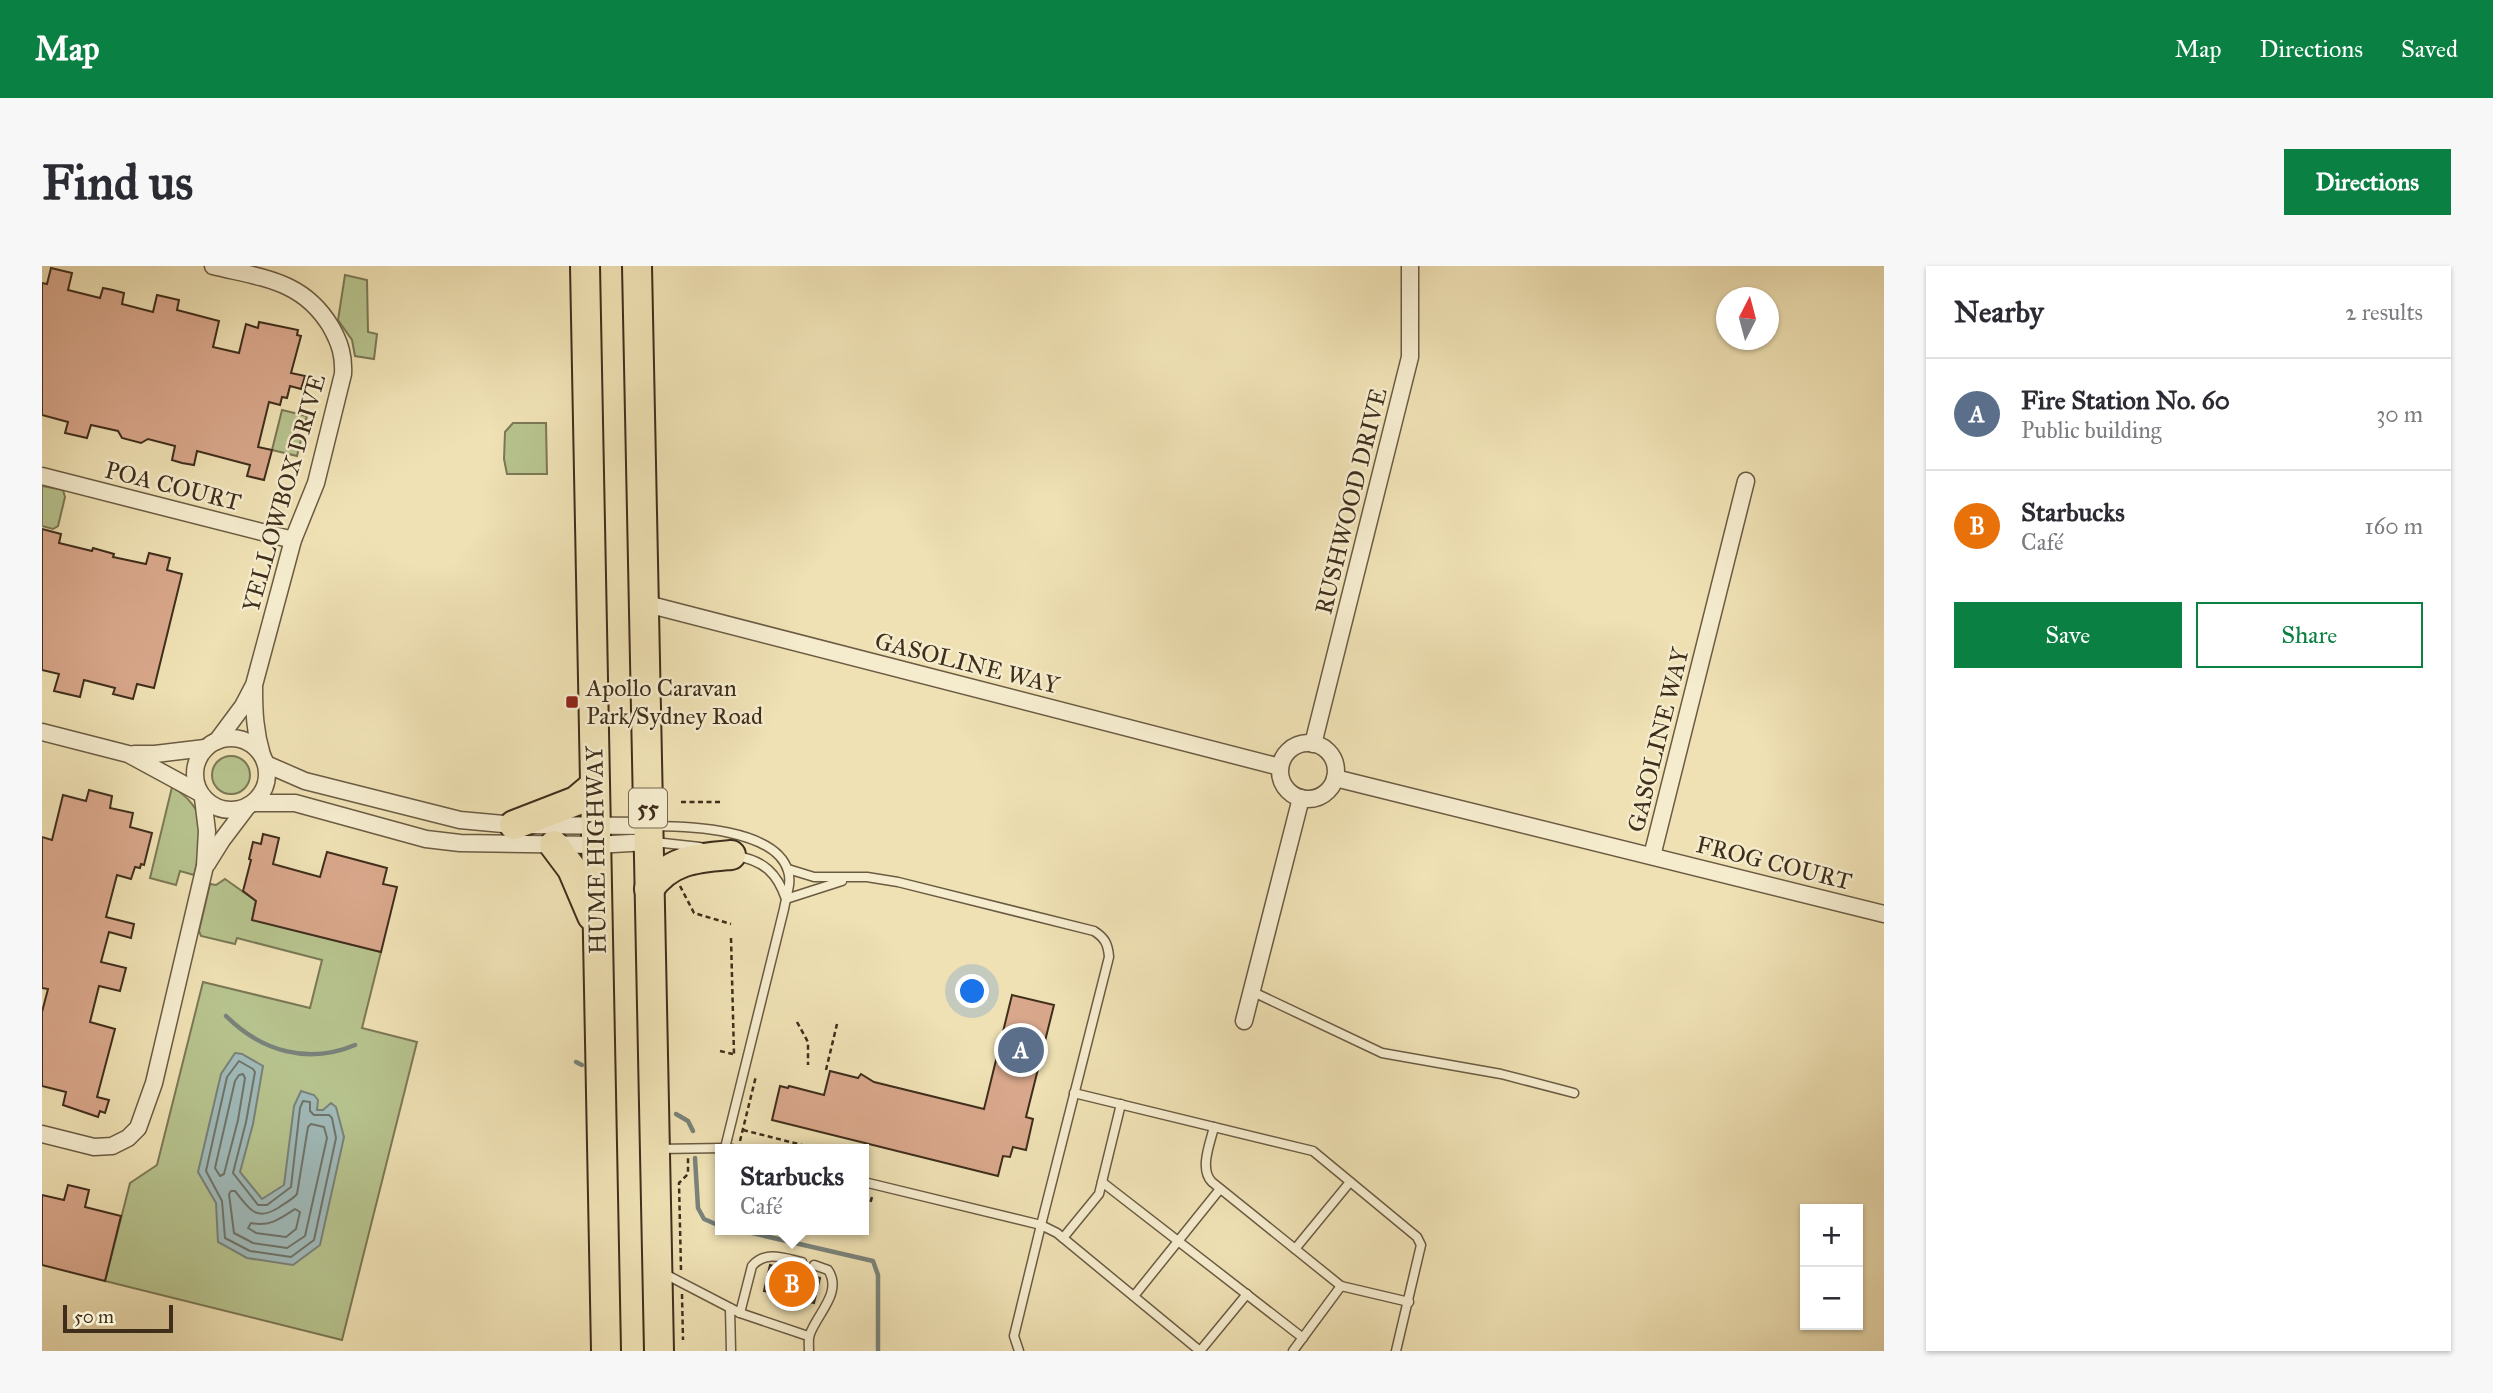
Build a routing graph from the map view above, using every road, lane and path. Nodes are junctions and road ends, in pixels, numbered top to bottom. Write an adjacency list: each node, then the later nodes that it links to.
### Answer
1 (214, 266): 7 (street, YELLOWBOX DRIVE)
2 (584, 266): 17 (highway, HUME HIGHWAY / 55)
3 (637, 266): 8 (highway, 55)
4 (1410, 266): 12 (street, RUSHWOOD DRIVE)
5 (42, 476): 7 (street, POA COURT)
6 (1746, 481): 30 (street, GASOLINE WAY)
7 (293, 540): 9 (street, YELLOWBOX DRIVE)
8 (643, 603): 15 (street, GASOLINE WAY); 26 (highway, 55)
9 (254, 685): 11 (street); 14 (street)
10 (42, 732): 13 (street)
11 (211, 744): 13 (street); 14 (street); 18 (street)
12 (1313, 744): 15 (street); 16 (street)
13 (128, 754): 18 (street)
14 (264, 760): 20 (street); 23 (street)
15 (1280, 766): 19 (street)
16 (1335, 778): 19 (street); 30 (street, GASOLINE WAY)
17 (595, 785): 24 (highway); 27 (highway, HUME HIGHWAY / 55)
18 (201, 795): 23 (street); 31 (street)
19 (1301, 798): 41 (street)
20 (387, 802): 24 (street); 25 (lane)
21 (681, 802): 22 (path)
22 (723, 802)
23 (251, 805): 25 (street); 31 (street)
24 (514, 825): 27 (street)
25 (380, 827): 28 (street)
26 (648, 834): 27 (street); 29 (lane); 32 (lane); 35 (highway, 55)
27 (596, 836): 28 (street); 39 (highway, HUME HIGHWAY / 55)
28 (554, 845): 39 (highway)
29 (731, 855): 35 (highway); 36 (lane)
30 (1653, 856): 37 (street, FROG COURT)
31 (205, 866): 56 (street)
32 (788, 869): 33 (lane); 36 (lane)
33 (855, 877): 36 (lane); 51 (lane)
34 (678, 884): 38 (path)
35 (649, 889): 61 (highway, 55)
36 (786, 899): 57 (lane)
37 (1884, 914)
38 (731, 924)
39 (597, 928): 83 (highway, HUME HIGHWAY / 55)
40 (731, 937): 46 (path)
41 (1251, 991): 42 (street); 52 (lane)
42 (1244, 1021)
43 (797, 1022): 48 (path)
44 (837, 1024): 49 (path)
45 (720, 1051): 46 (path)
46 (734, 1054): 47 (path)
47 (740, 1055)
48 (808, 1065)
49 (826, 1070)
50 (756, 1076): 55 (path)
51 (1074, 1093): 53 (lane); 67 (lane)
52 (1574, 1093)
53 (1121, 1104): 54 (lane); 63 (lane)
54 (1214, 1127): 64 (lane); 66 (lane)
55 (743, 1130): 58 (path); 59 (path)
56 (42, 1134)
57 (733, 1144)
58 (734, 1144)
59 (798, 1144)
60 (715, 1148): 61 (lane)
61 (654, 1150): 73 (highway, 55)
62 (688, 1155): 73 (path)
63 (1102, 1182): 68 (lane); 69 (lane)
64 (1350, 1182): 70 (lane); 77 (lane)
65 (869, 1183): 67 (lane)
66 (1220, 1189): 69 (lane); 70 (lane)
67 (1041, 1225): 68 (lane); 86 (lane)
68 (1063, 1238): 76 (lane)
69 (1178, 1241): 75 (lane); 76 (lane)
70 (1295, 1249): 74 (lane)
71 (802, 1262): 79 (lane)
72 (814, 1265): 80 (lane)
73 (669, 1277): 78 (lane); 82 (highway, 55); 82 (path)
74 (1341, 1286): 77 (lane); 81 (lane)
75 (1247, 1294): 81 (lane); 87 (lane)
76 (1134, 1296): 87 (lane)
77 (1409, 1301): 89 (lane)
78 (730, 1308): 79 (lane); 84 (lane)
79 (740, 1313): 80 (lane)
80 (808, 1336): 85 (lane)
81 (1303, 1338): 88 (lane)
82 (671, 1345)
83 (606, 1351)
84 (731, 1351)
85 (809, 1351)
86 (1019, 1351)
87 (1200, 1351)
88 (1293, 1351)
89 (1396, 1351)

